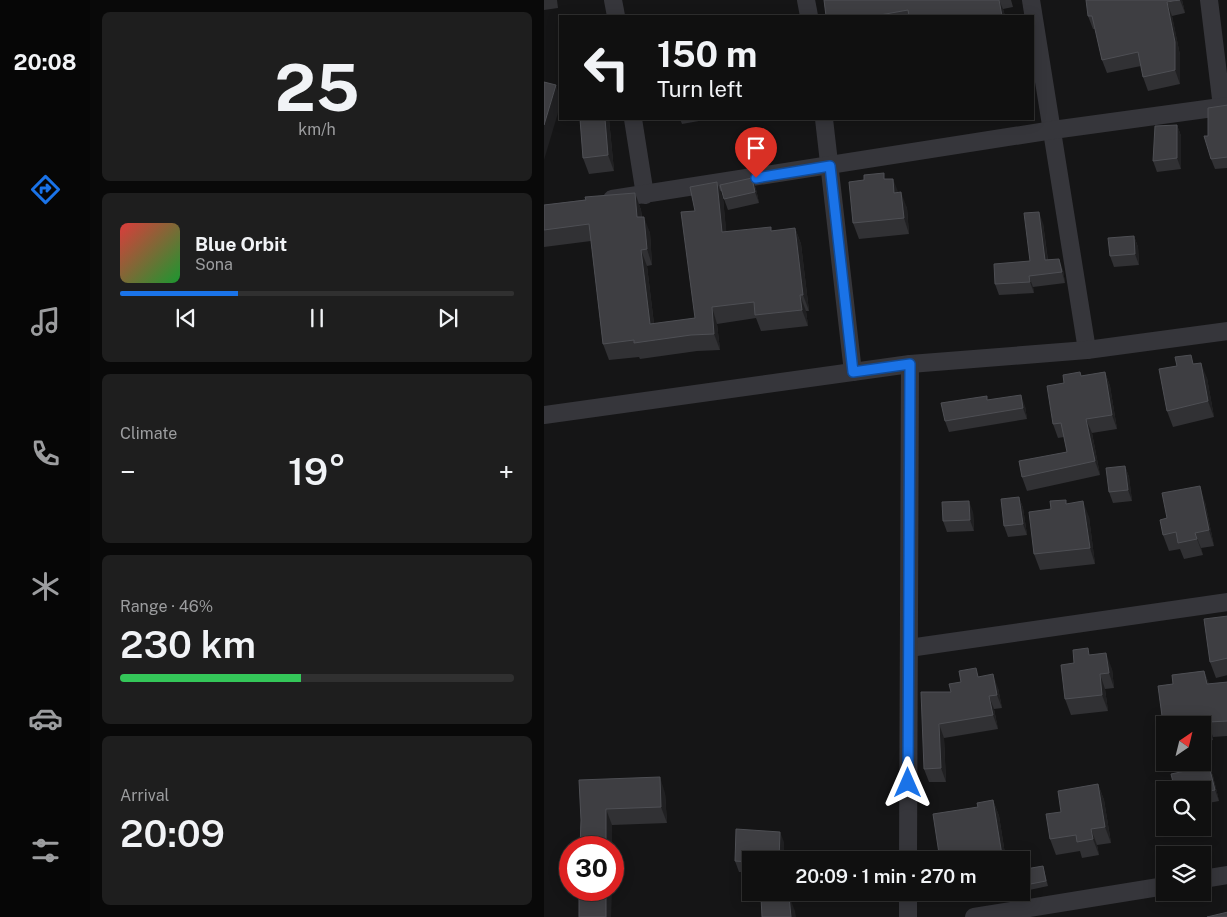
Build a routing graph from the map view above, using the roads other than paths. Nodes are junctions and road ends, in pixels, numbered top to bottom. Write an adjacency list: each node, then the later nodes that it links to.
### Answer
1 (613, 0): 5 (street)
2 (806, 0): 6 (street)
3 (1031, 0): 7 (street)
4 (1210, 0): 9 (street)
5 (616, 15)
6 (809, 15)
7 (1034, 15)
8 (1034, 18): 12 (street)
9 (1224, 106): 12 (street)
10 (633, 120): 14 (street)
11 (824, 120): 13 (street)
12 (1053, 130): 13 (street); 17 (street)
13 (830, 166): 14 (street); 19 (street)
14 (645, 195): 15 (street)
15 (599, 200)
16 (1227, 331): 17 (street)
17 (1087, 350): 18 (street)
18 (910, 364): 19 (street); 22 (street)
19 (853, 372): 20 (street)
20 (544, 415)
21 (1227, 602): 22 (street)
22 (909, 648): 23 (street)
23 (908, 851)
24 (1227, 875): 25 (street)
25 (1211, 878)
26 (1156, 887): 29 (street)
27 (908, 901): 28 (street)
28 (908, 917)
29 (974, 917)

